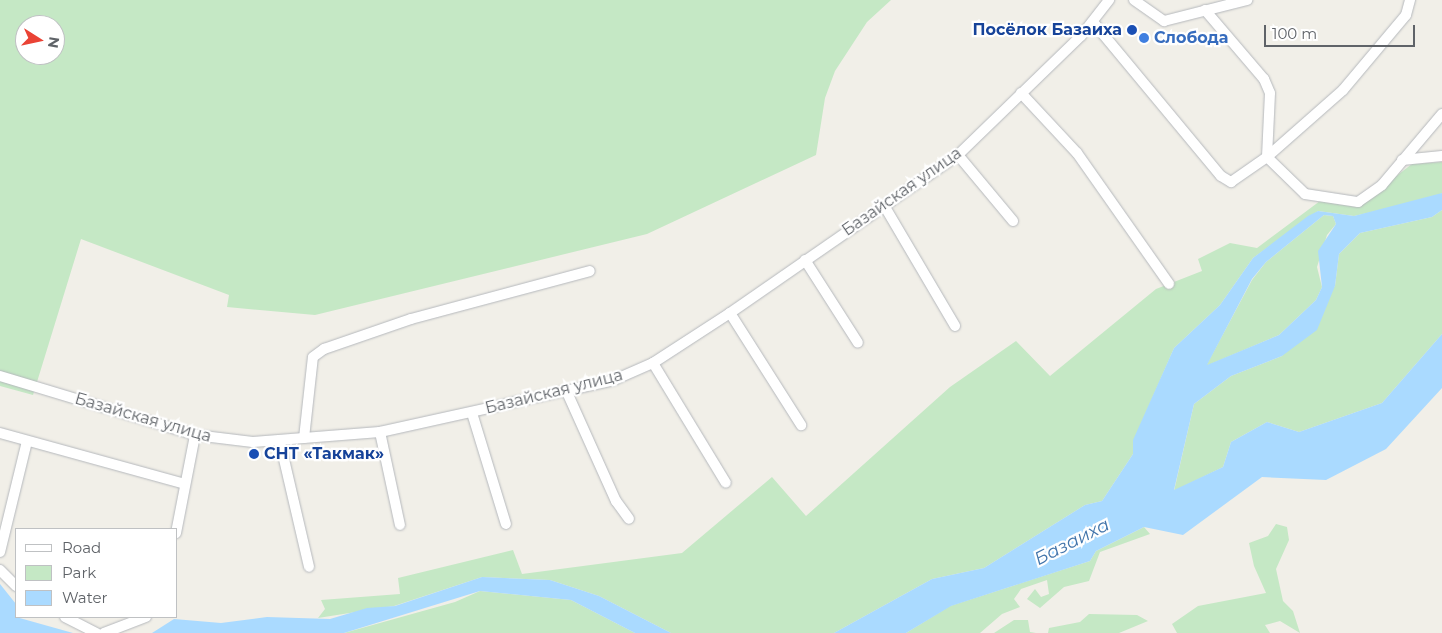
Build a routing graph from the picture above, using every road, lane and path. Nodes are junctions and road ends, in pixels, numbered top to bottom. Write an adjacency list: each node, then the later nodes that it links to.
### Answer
1 (1109, 0): 6 (street, Базайская улица)
2 (1134, 0): 5 (street)
3 (1247, 0): 5 (street)
4 (1410, 0): 11 (street)
5 (1205, 10): 11 (street)
6 (1093, 22): 7 (street, Базайская улица); 11 (street)
7 (1021, 93): 9 (street, Базайская улица); 17 (street)
8 (1442, 114): 12 (street)
9 (958, 155): 13 (street, Базайская улица); 14 (street)
10 (1442, 156): 12 (street)
11 (1267, 158): 12 (street)
12 (1402, 160)
13 (885, 206): 15 (street, Базайская улица); 19 (street)
14 (1013, 221)
15 (805, 260): 18 (street, Базайская улица); 20 (street)
16 (590, 272): 29 (street)
17 (1169, 284)
18 (730, 313): 21 (street, Базайская улица); 25 (street)
19 (955, 326)
20 (858, 343)
21 (653, 363): 23 (street, Базайская улица); 32 (street)
22 (0, 376): 28 (street, Базайская улица)
23 (566, 390): 24 (street, Базайская улица); 34 (street)
24 (472, 413): 26 (street, Базайская улица); 35 (street)
25 (801, 425)
26 (380, 432): 29 (street, Базайская улица); 36 (street)
27 (0, 433): 30 (street)
28 (195, 435): 31 (street, Базайская улица); 33 (street)
29 (304, 438): 31 (street, Базайская улица)
30 (27, 440): 33 (street); 38 (street)
31 (280, 442): 39 (street)
32 (726, 483)
33 (185, 484): 37 (street)
34 (629, 519)
35 (506, 524)
36 (400, 525)
37 (177, 528)
38 (0, 552)
39 (309, 567)
40 (0, 570): 41 (street)
41 (15, 585)
42 (67, 618): 44 (street)
43 (143, 618): 45 (street)
44 (97, 633)
45 (104, 633)

